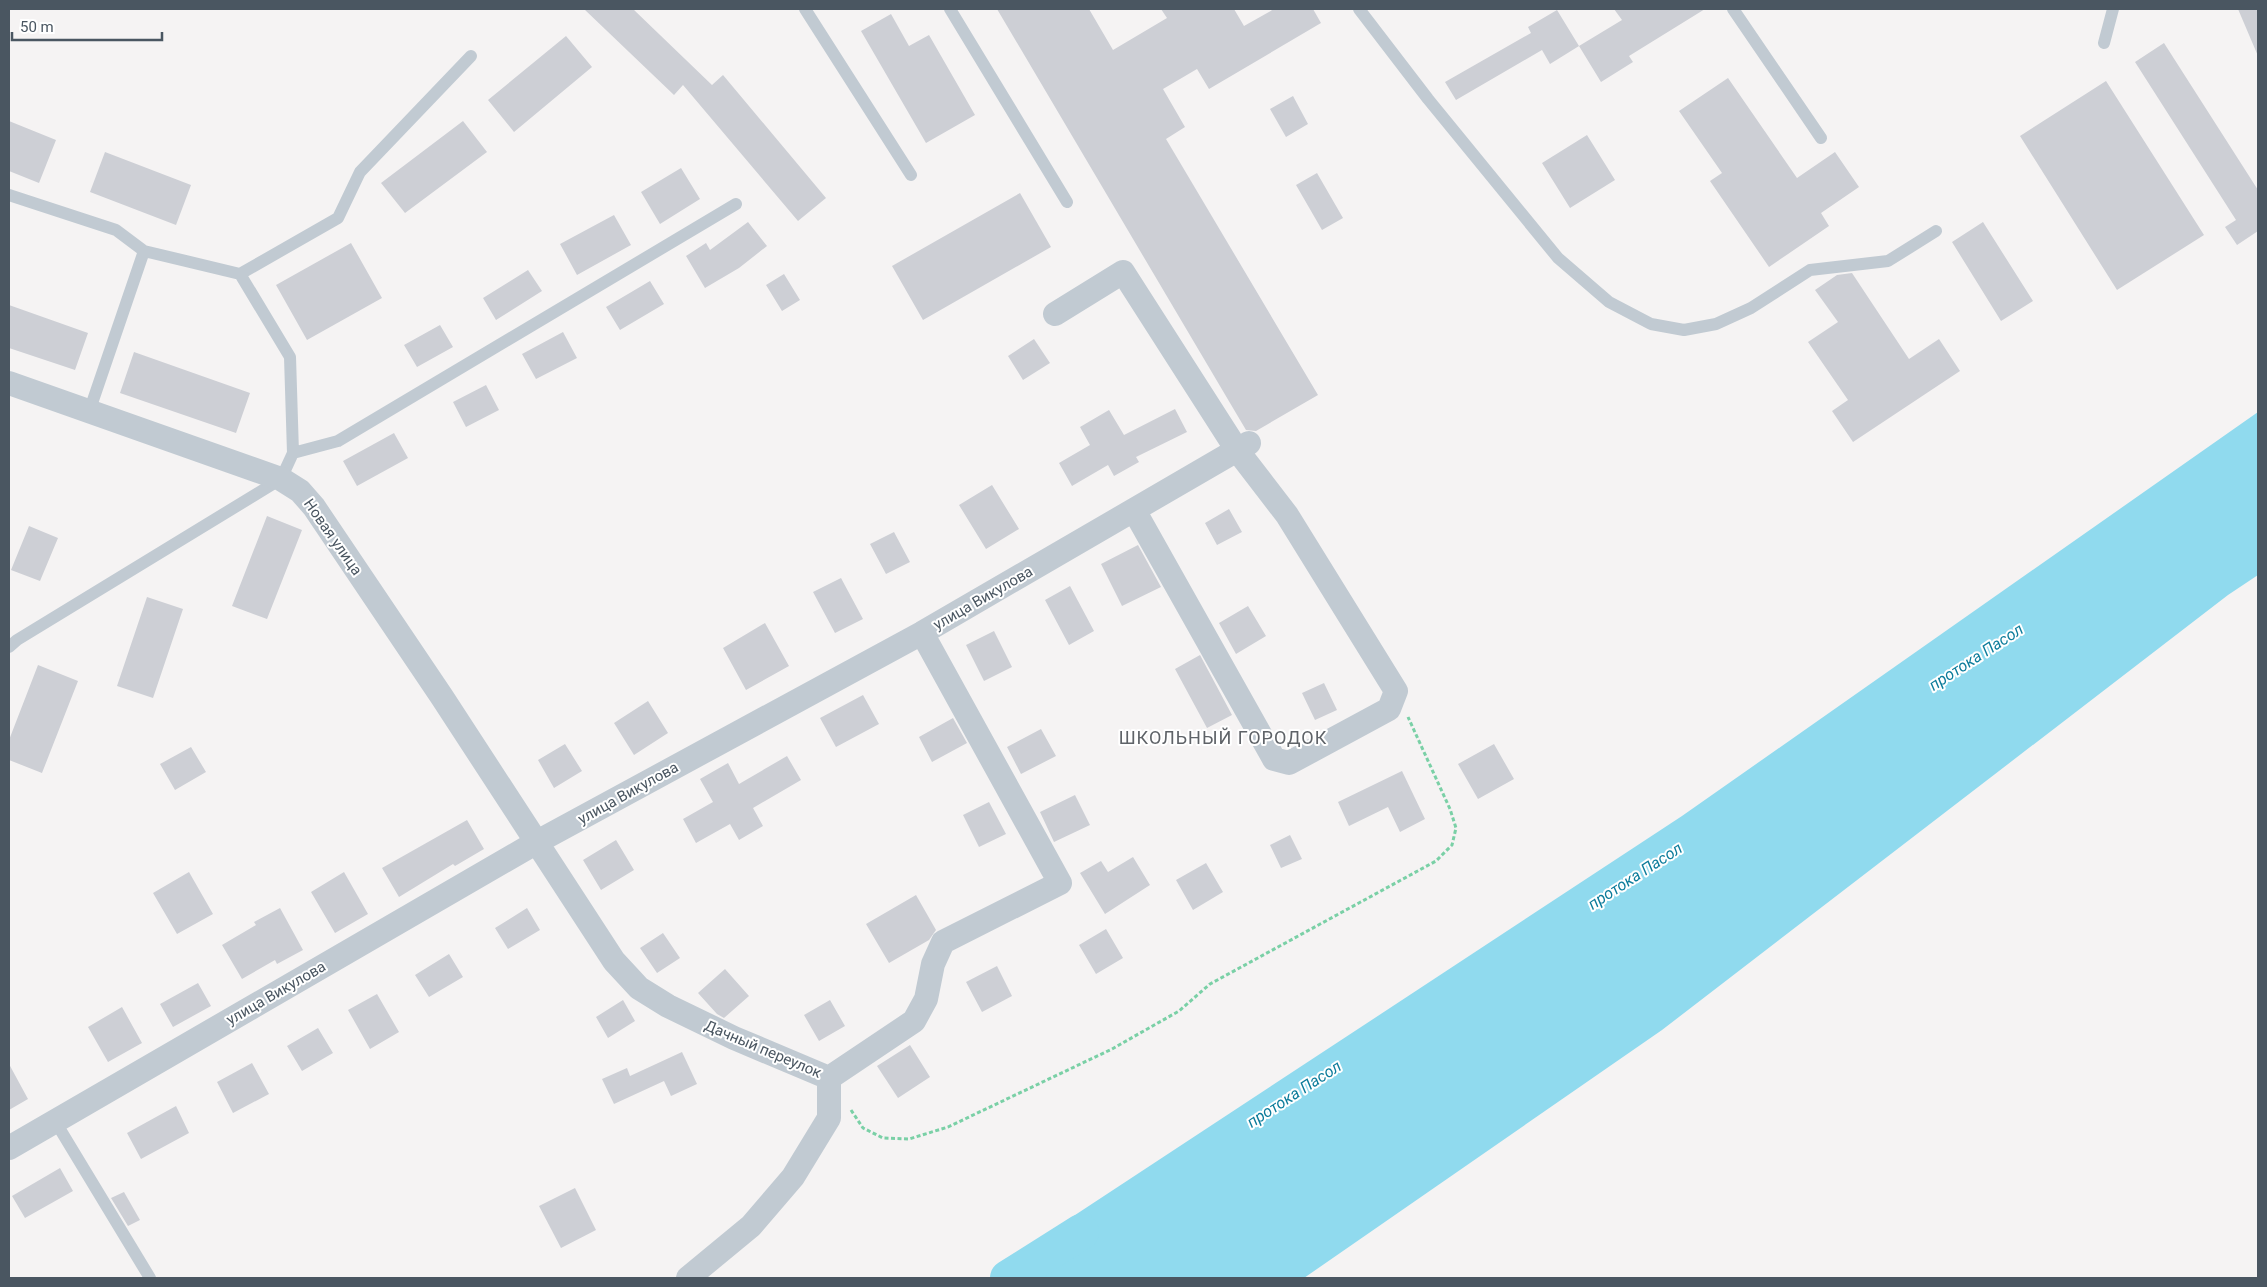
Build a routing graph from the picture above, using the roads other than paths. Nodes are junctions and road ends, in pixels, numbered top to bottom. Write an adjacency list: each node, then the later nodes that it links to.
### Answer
1 (805, 9): 9 (lane)
2 (950, 9): 11 (lane)
3 (1359, 9): 13 (lane)
4 (1734, 9): 8 (lane)
5 (2113, 9): 6 (lane)
6 (2104, 43)
7 (471, 56): 15 (lane)
8 (1821, 138)
9 (910, 175)
10 (9, 195): 14 (lane)
11 (1067, 202)
12 (736, 204): 20 (lane)
13 (1936, 231)
14 (144, 251): 15 (lane); 18 (lane)
15 (240, 274): 20 (lane)
16 (1055, 314): 19 (street)
17 (9, 384): 18 (street, Новая улица)
18 (89, 412): 21 (street, Новая улица)
19 (1243, 446): 22 (street, улица Викулова); 22 (street)
20 (293, 453): 21 (lane)
21 (281, 479): 24 (lane); 25 (street, Новая улица)
22 (1134, 510): 23 (street, улица Викулова)
23 (922, 633): 25 (street, улица Викулова); 26 (street, Дачный переулок)
24 (9, 648)
25 (537, 842): 26 (street, Дачный переулок); 27 (street, улица Викулова)
26 (830, 1078): 30 (street)
27 (55, 1121): 28 (street, улица Викулова); 29 (lane)
28 (9, 1148)
29 (150, 1278)
30 (688, 1278)

